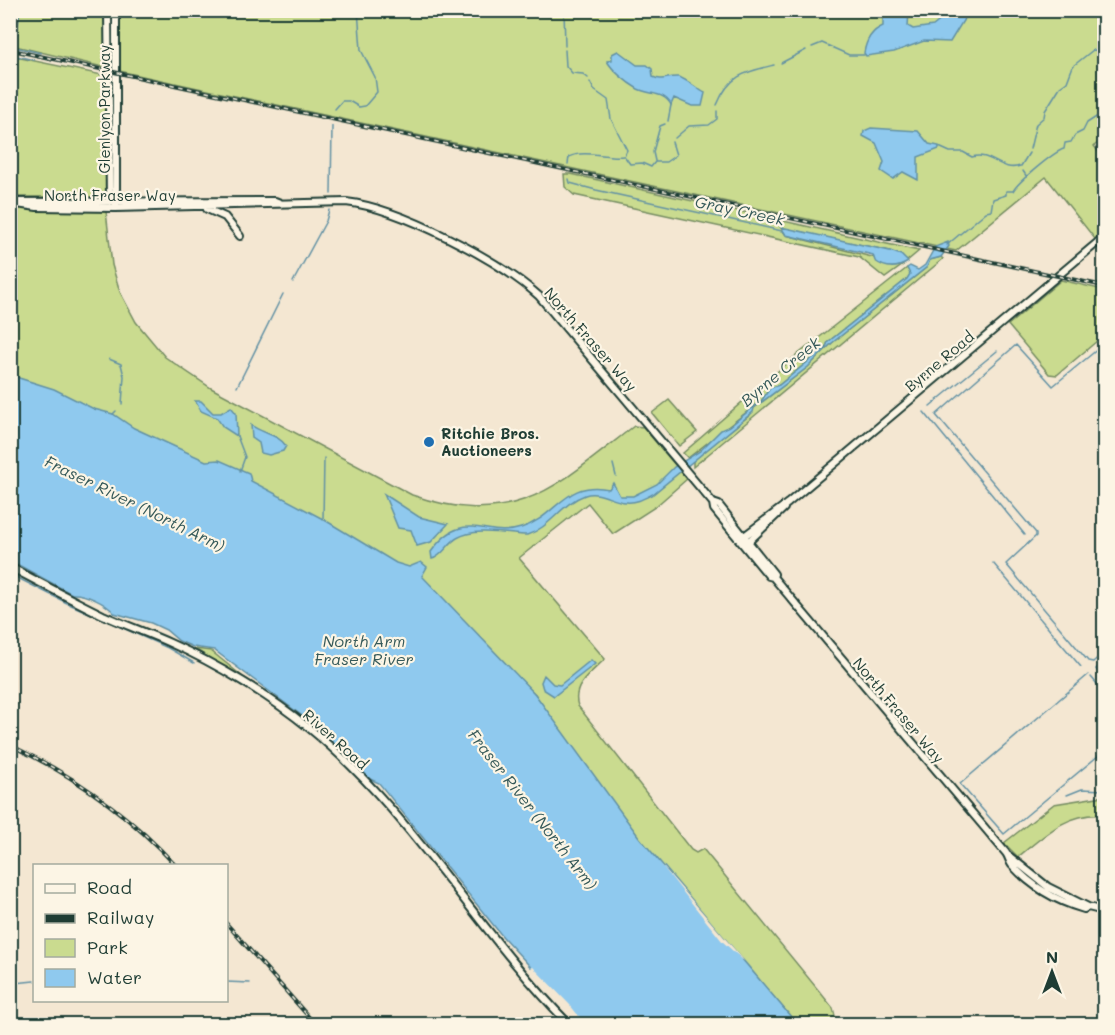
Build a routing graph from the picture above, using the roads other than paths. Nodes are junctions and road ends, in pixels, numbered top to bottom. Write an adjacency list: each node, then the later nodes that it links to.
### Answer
1 (108, 10): 5 (street, Glenlyon Parkway)
2 (116, 10): 5 (street, Glenlyon Parkway)
3 (10, 202): 5 (street, North Fraser Way)
4 (280, 203): 5 (street, North Fraser Way); 6 (street, North Fraser Way); 9 (street, North Fraser Way)
5 (113, 204): 6 (street, North Fraser Way)
6 (201, 207): 7 (street)
7 (240, 236)
8 (1104, 237): 9 (street, Byrne Road)
9 (744, 540): 11 (street, North Fraser Way)
10 (10, 567): 12 (street, River Road)
11 (1104, 911)
12 (569, 1024)

